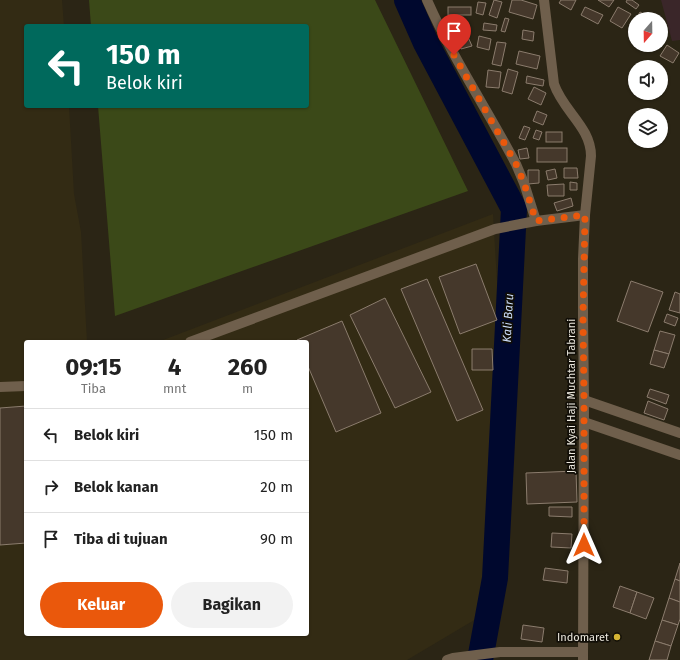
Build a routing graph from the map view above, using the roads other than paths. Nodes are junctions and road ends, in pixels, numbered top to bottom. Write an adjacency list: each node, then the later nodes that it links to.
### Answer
1 (427, 0): 4 (street)
2 (544, 0): 3 (street, Jalan Kyai Haji Muchtar Tabrani)
3 (585, 215): 4 (street); 8 (street, Jalan Kyai Haji Muchtar Tabrani)
4 (536, 221): 5 (street)
5 (195, 340)
6 (24, 386): 7 (street)
7 (0, 387)
8 (584, 400): 9 (street, Jalan Kyai Haji Muchtar Tabrani); 10 (street)
9 (584, 422): 11 (street); 12 (street, Jalan Kyai Haji Muchtar Tabrani)
10 (680, 433)
11 (680, 454)
12 (583, 656): 13 (street)
13 (450, 659)

